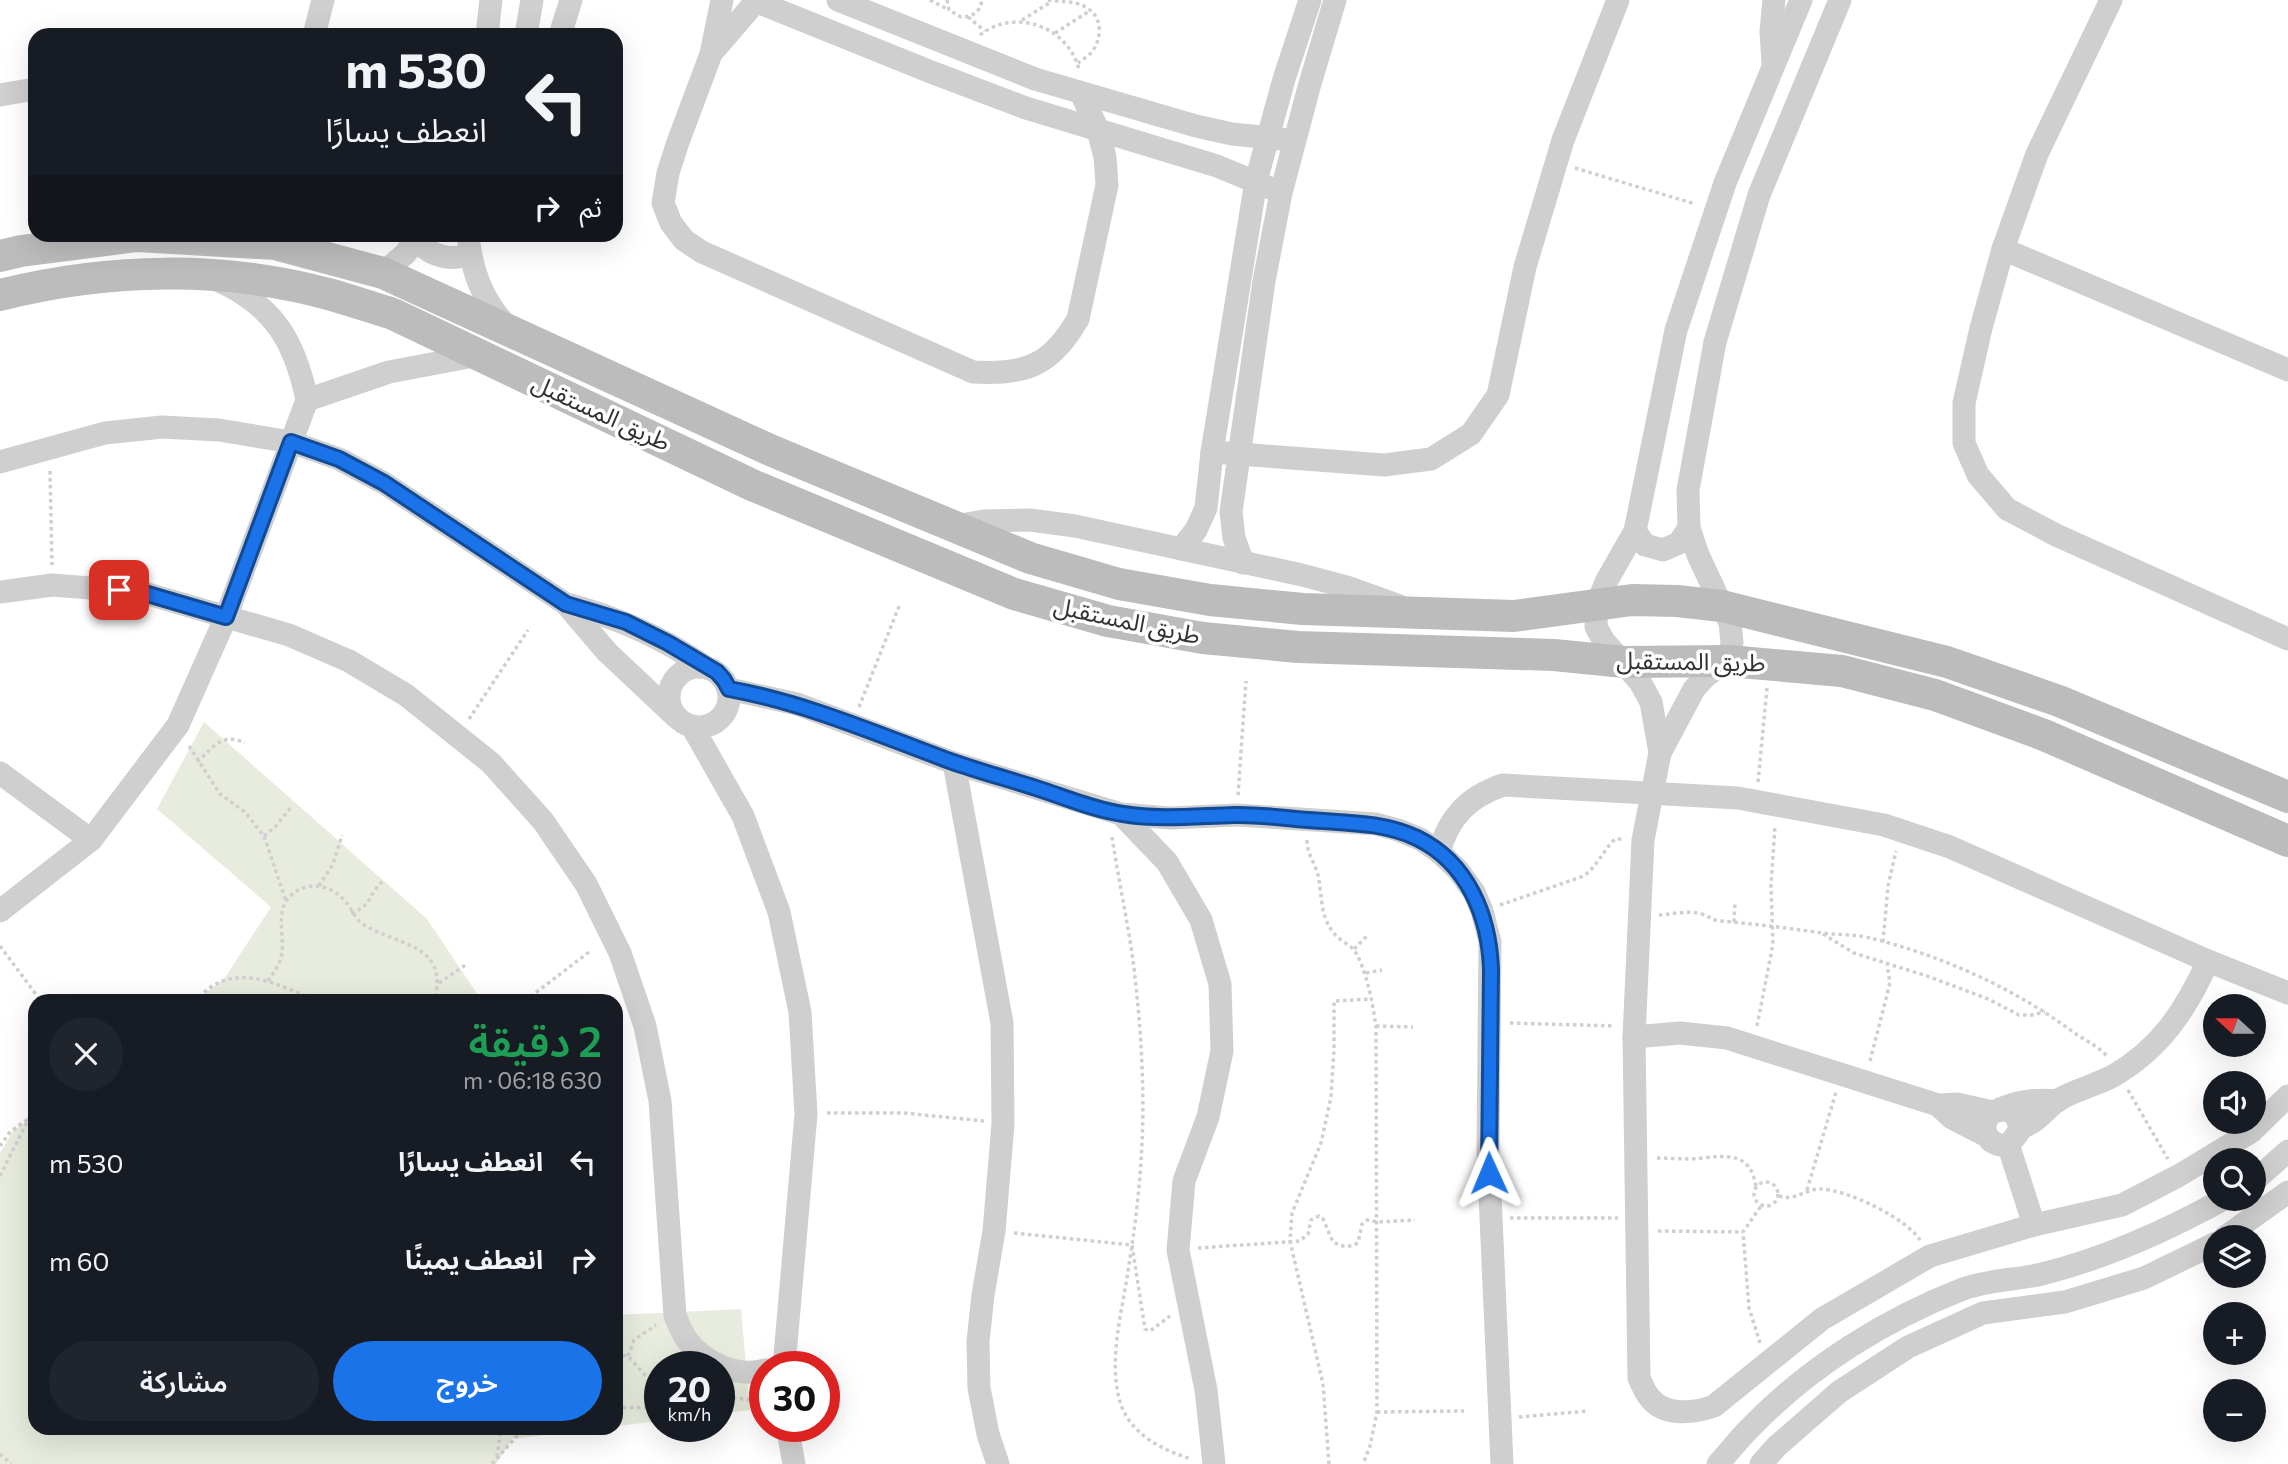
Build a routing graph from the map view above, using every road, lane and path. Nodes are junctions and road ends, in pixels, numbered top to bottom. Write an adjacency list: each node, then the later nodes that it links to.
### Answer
1 (323, 0): 24 (street)
2 (491, 0): 25 (street)
3 (532, 0): 26 (street)
4 (571, 0): 27 (street)
5 (722, 0): 31 (street)
6 (729, 0): 19 (street)
7 (838, 0): 30 (street)
8 (930, 0): 20 (path)
9 (947, 0): 20 (path)
10 (982, 0): 22 (path)
11 (1050, 0): 21 (path); 23 (path)
12 (1310, 0): 39 (street)
13 (1335, 0): 40 (street)
14 (1618, 0): 42 (street)
15 (1774, 0): 33 (street)
16 (1801, 0): 33 (street)
17 (1840, 0): 73 (street)
18 (2111, 0): 53 (street)
19 (758, 3): 31 (street); 38 (street)
20 (949, 10): 22 (path)
21 (1091, 10): 29 (path); 32 (path)
22 (968, 17): 28 (path)
23 (1021, 22): 28 (path); 29 (path)
24 (316, 28)
25 (488, 28)
26 (527, 28)
27 (562, 28)
28 (985, 31): 30 (path)
29 (1055, 33): 32 (path)
30 (964, 52): 35 (street)
31 (711, 54): 44 (street)
32 (1077, 63): 35 (path)
33 (1773, 67): 46 (street)
34 (28, 90): 36 (street)
35 (1081, 93): 37 (street); 38 (street)
36 (0, 95)
37 (1154, 114): 39 (street); 41 (street)
38 (1098, 130): 41 (street); 44 (street)
39 (1268, 138): 40 (street); 43 (street)
40 (1295, 140): 45 (street)
41 (1134, 141): 43 (street); 44 (street)
42 (1556, 162): 46 (path); 67 (street)
43 (1256, 181): 45 (street); 66 (street)
44 (1107, 185)
45 (1280, 193): 67 (street)
46 (1716, 211): 74 (street)
47 (82, 242): 51 (main road, طريق المستقبل)
48 (240, 242): 55 (main road, طريق المستقبل)
49 (413, 242): 55 (street)
50 (420, 242): 52 (street)
51 (64, 244): 54 (main road, طريق المستقبل); 57 (main road)
52 (469, 245): 59 (street)
53 (2003, 249): 61 (street); 88 (street)
54 (10, 253): 58 (main road)
55 (383, 273): 59 (main road, طريق المستقبل)
56 (203, 274): 57 (main road, طريق المستقبل); 60 (main road, طريق المستقبل); 62 (street)
57 (71, 281): 58 (main road, طريق المستقبل)
58 (14, 291)
59 (513, 332): 65 (main road, طريق المستقبل)
60 (479, 355): 62 (street); 70 (main road, طريق المستقبل)
61 (2288, 370)
62 (307, 400): 63 (street)
63 (291, 442): 64 (street); 79 (street); 85 (street)
64 (50, 448): 68 (street); 77 (path)
65 (770, 450): 69 (main road, طريق المستقبل); 70 (main road)
66 (1212, 452): 67 (street); 75 (street)
67 (1238, 455): 76 (street)
68 (0, 461)
69 (813, 468): 71 (main road); 72 (main road, طريق المستقبل)
70 (752, 485): 71 (main road, طريق المستقبل)
71 (800, 505): 89 (main road, طريق المستقبل)
72 (953, 526): 75 (street); 83 (main road, طريق المستقبل)
73 (1689, 528): 74 (street); 82 (street)
74 (1634, 531): 81 (street)
75 (1181, 550): 76 (street)
76 (1243, 563): 83 (street)
77 (52, 585): 78 (street); 85 (street)
78 (0, 592)
79 (566, 604): 93 (street); 96 (street)
80 (900, 604): 98 (path)
81 (1597, 604): 82 (main road, طريق المستقبل); 84 (main road, طريق المستقبل); 91 (street)
82 (1722, 606): 87 (main road, طريق المستقبل); 90 (street)
83 (1416, 612): 84 (main road, طريق المستقبل)
84 (1514, 616): 89 (main road)
85 (226, 617): 97 (street); 99 (street)
86 (528, 630): 99 (path)
87 (1836, 634): 92 (main road); 106 (main road, طريق المستقبل)
88 (2288, 639)
89 (1554, 655): 91 (main road, طريق المستقبل)
90 (1728, 661): 91 (main road, طريق المستقبل); 92 (main road, طريق المستقبل); 101 (street)
91 (1624, 662): 101 (street)
92 (1782, 664): 107 (path); 117 (main road, طريق المستقبل)
93 (707, 668): 95 (street); 96 (street)
94 (1247, 681): 110 (path)
95 (729, 689): 96 (street); 98 (street)
96 (684, 722): 162 (street)
97 (178, 725): 102 (path); 115 (street)
98 (852, 725): 103 (street)
99 (458, 735): 194 (street)
100 (245, 743): 102 (path)
101 (1660, 753): 105 (street)
102 (197, 762): 114 (path)
103 (954, 763): 109 (street); 165 (street)
104 (0, 773): 115 (street)
105 (1652, 794): 107 (street); 116 (street); 118 (street)
106 (2288, 797)
107 (1767, 803): 112 (street); 128 (path)
108 (292, 806): 114 (path)
109 (1115, 812): 110 (street); 189 (path); 191 (street)
110 (1237, 815): 111 (street)
111 (1309, 820): 118 (street); 133 (path)
112 (1900, 830): 131 (path); 135 (street)
113 (342, 835): 120 (path)
114 (264, 836): 121 (path)
115 (91, 840): 123 (street)
116 (1643, 840): 124 (path); 126 (street)
117 (2288, 841)
118 (1439, 852): 124 (street)
119 (384, 880): 125 (path)
120 (319, 886): 121 (path); 125 (path)
121 (286, 901): 140 (path)
122 (1735, 902): 127 (path)
123 (0, 911)
124 (1482, 911): 150 (street)
125 (351, 913): 141 (path)
126 (1639, 917): 127 (path); 153 (street)
127 (1734, 922): 128 (path)
128 (1773, 925): 129 (path); 154 (path)
129 (1821, 933): 131 (path); 137 (path)
130 (1368, 935): 133 (path)
131 (1883, 942): 149 (path)
132 (0, 946): 143 (path)
133 (1354, 949): 139 (path)
134 (589, 952): 147 (path)
135 (2208, 961): 142 (street); 156 (street)
136 (467, 964): 141 (path)
137 (1886, 965): 149 (path); 157 (path)
138 (1382, 970): 139 (path)
139 (1366, 973): 148 (path)
140 (268, 981): 144 (path); 145 (path)
141 (439, 983): 146 (path)
142 (2288, 993)
143 (36, 994)
144 (202, 994)
145 (301, 994)
146 (436, 994)
147 (535, 994)
148 (1371, 999): 151 (path); 188 (path)
149 (2045, 1012): 156 (path)
150 (1490, 1022): 153 (path); 180 (street)
151 (1376, 1026): 152 (path); 182 (path)
152 (1413, 1027)
153 (1634, 1032): 154 (street); 170 (street)
154 (1754, 1046): 155 (street)
155 (1841, 1073): 157 (street); 175 (path)
156 (2117, 1073): 159 (street); 173 (path)
157 (1864, 1081): 160 (street)
158 (2288, 1096): 173 (street)
159 (2058, 1101): 161 (street); 167 (street)
160 (1938, 1105): 161 (street); 166 (street)
161 (1996, 1110): 166 (street); 167 (street)
162 (806, 1114): 165 (path); 195 (street)
163 (28, 1119): 168 (path)
164 (28, 1120): 172 (path)
165 (1003, 1124): 186 (street)
166 (1986, 1136): 167 (street)
167 (2014, 1137): 184 (street)
168 (0, 1146)
169 (2288, 1150): 171 (street)
170 (1636, 1158): 174 (path); 183 (street)
171 (2266, 1170)
172 (0, 1176)
173 (2178, 1176): 184 (street)
174 (1756, 1186): 177 (path); 178 (path)
175 (1807, 1190): 177 (path); 192 (path)
176 (2288, 1192): 185 (street)
177 (1779, 1196): 178 (path)
178 (1761, 1206): 187 (path)
179 (2203, 1211): 220 (street)
180 (1491, 1218): 183 (path); 206 (street)
181 (1415, 1220): 182 (path)
182 (1378, 1222): 188 (path); 205 (path)
183 (1637, 1225): 187 (path); 198 (street)
184 (2034, 1225): 192 (street)
185 (2242, 1225)
186 (994, 1231): 189 (path); 216 (street)
187 (1743, 1232): 198 (path)
188 (1290, 1241): 191 (path); 217 (path)
189 (1132, 1245): 193 (path); 212 (path)
190 (2203, 1249): 221 (street)
191 (1178, 1250): 193 (street)
192 (1930, 1256): 198 (street)
193 (1188, 1303): 212 (street)
194 (674, 1316): 197 (path); 199 (street)
195 (780, 1351)
196 (623, 1355): 197 (path)
197 (628, 1356): 200 (path)
198 (1767, 1365)
199 (749, 1371)
200 (644, 1374)
201 (644, 1407): 202 (path)
202 (623, 1408)
203 (1464, 1411): 205 (path)
204 (1589, 1411): 206 (path)
205 (1377, 1412): 218 (path)
206 (1500, 1419): 219 (street)
207 (499, 1435): 211 (path)
208 (519, 1435): 211 (path)
209 (790, 1442): 215 (street)
210 (0, 1454): 213 (path)
211 (496, 1459): 214 (path)
212 (1204, 1462)
213 (11, 1464)
214 (492, 1464)
215 (794, 1464)
216 (998, 1464)
217 (1329, 1464)
218 (1363, 1464)
219 (1502, 1464)
220 (1718, 1464)
221 (1761, 1464)

